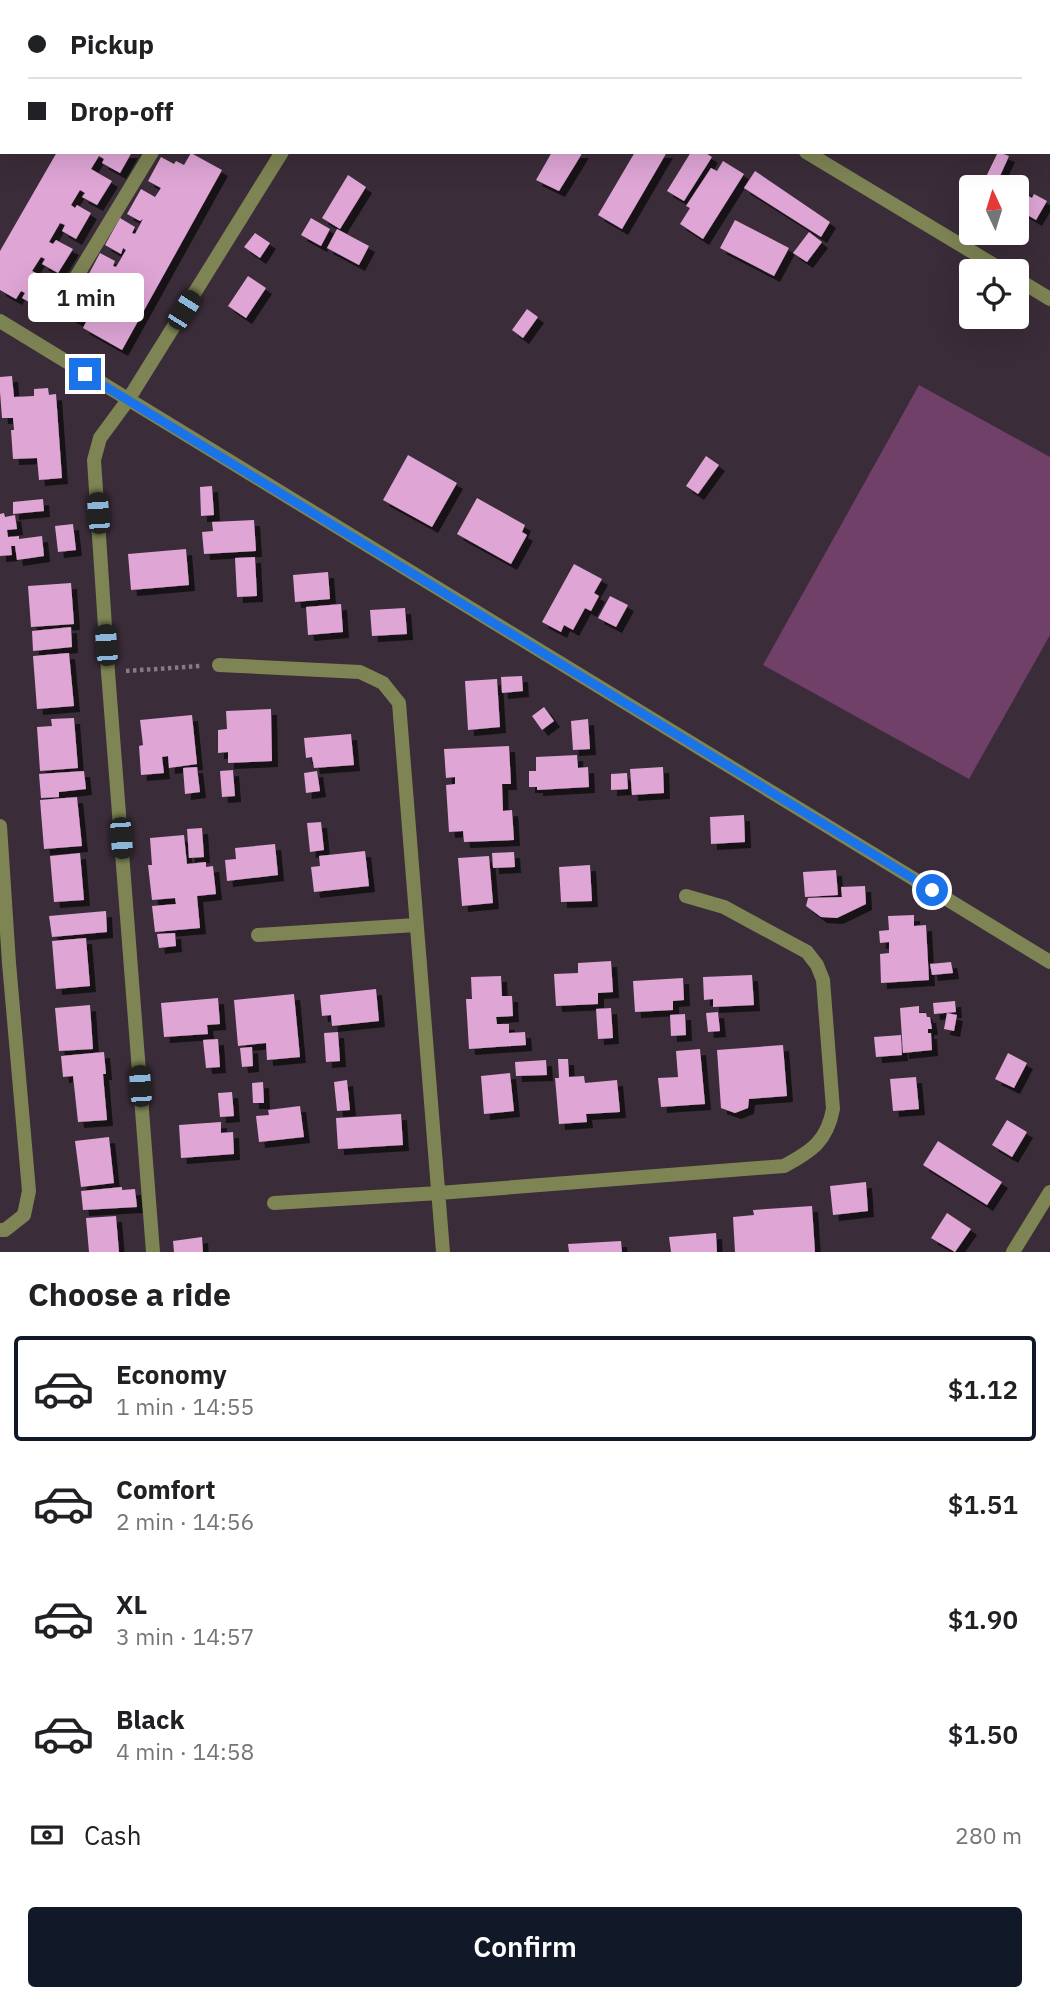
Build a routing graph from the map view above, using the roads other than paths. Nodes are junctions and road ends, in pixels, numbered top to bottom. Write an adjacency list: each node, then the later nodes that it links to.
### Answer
1 (151, 154): 7 (street)
2 (281, 154): 9 (street)
3 (809, 154): 4 (street)
4 (984, 259)
5 (1029, 286): 6 (street)
6 (1050, 299)
7 (55, 312)
8 (0, 321): 9 (street)
9 (128, 400): 15 (street); 21 (street)
10 (219, 665): 13 (street)
11 (0, 826): 16 (street)
12 (686, 896): 18 (street)
13 (416, 925): 14 (street); 18 (street)
14 (258, 935)
15 (1050, 962)
16 (4, 964): 20 (street)
17 (1050, 1192): 23 (street)
18 (439, 1193): 19 (street); 22 (street)
19 (274, 1203)
20 (0, 1230)
21 (153, 1252)
22 (443, 1252)
23 (1013, 1252)

